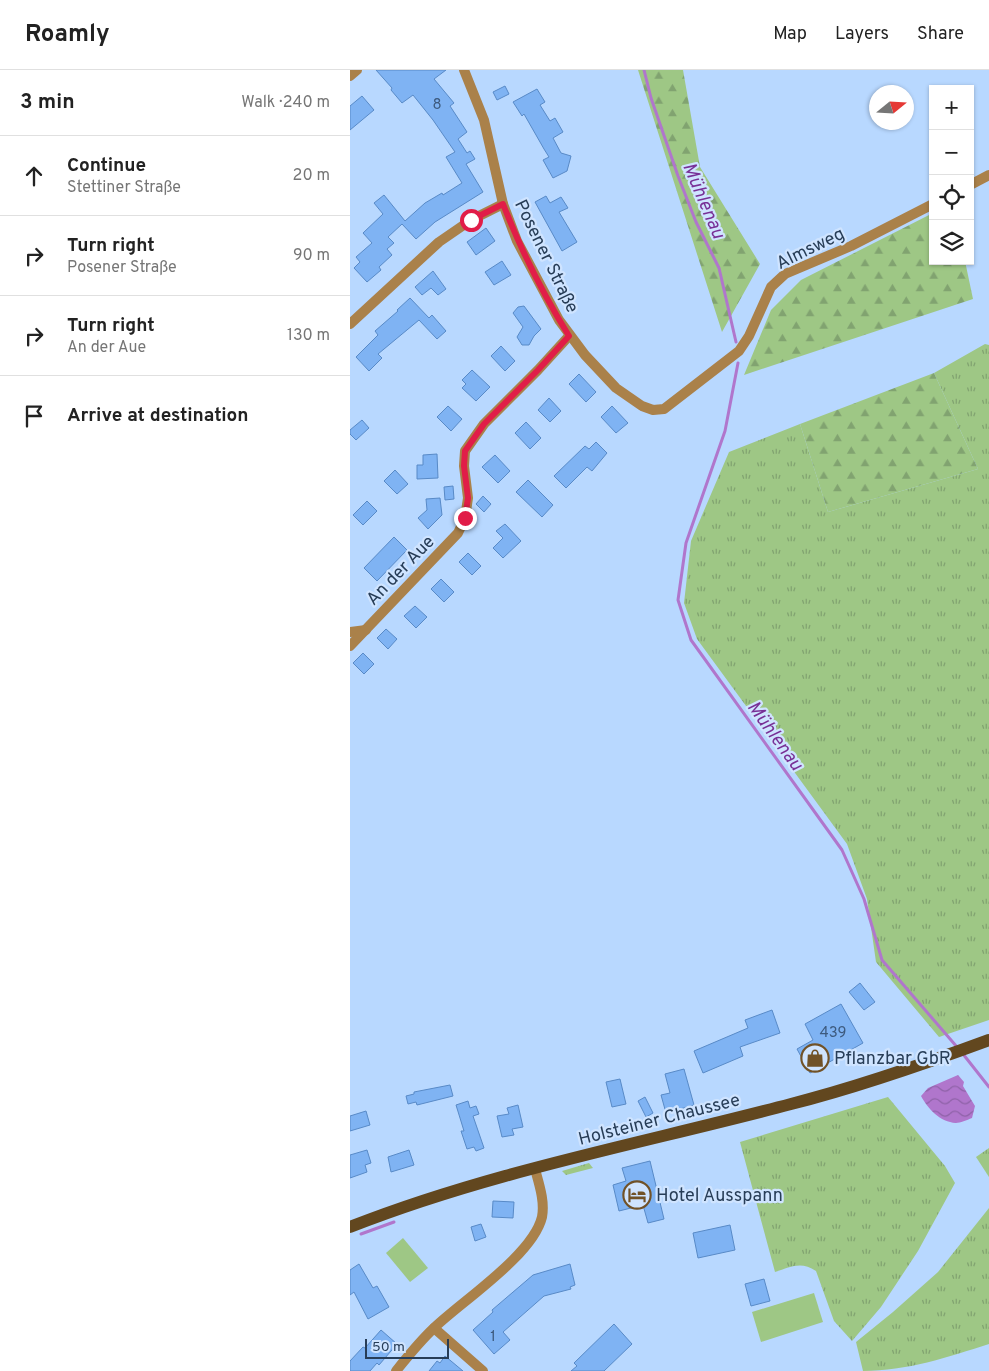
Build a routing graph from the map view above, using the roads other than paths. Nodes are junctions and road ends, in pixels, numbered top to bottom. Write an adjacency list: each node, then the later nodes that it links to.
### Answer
1 (357, 70): 3 (street)
2 (464, 70): 6 (street, Posener Straße)
3 (350, 76)
4 (989, 175): 5 (street)
5 (974, 182)
6 (503, 204): 8 (street); 9 (street, Posener Straße)
7 (929, 206): 10 (street, Almsweg)
8 (350, 324)
9 (569, 336): 10 (street, Posener Straße); 11 (street, An der Aue)
10 (664, 408)
11 (366, 630): 12 (street, An der Aue); 13 (street, An der Aue)
12 (350, 632)
13 (350, 646)
14 (989, 1040): 15 (main road, Holsteiner Chaussee)
15 (535, 1169): 16 (main road, Holsteiner Chaussee); 17 (street)
16 (350, 1227)
17 (434, 1328): 18 (street); 19 (street)
18 (396, 1371)
19 (483, 1371)

